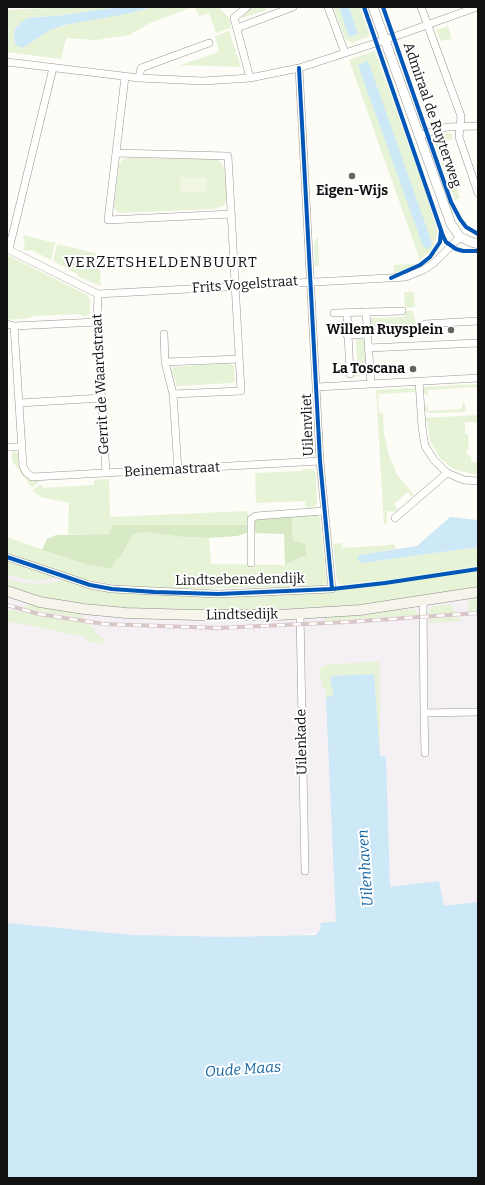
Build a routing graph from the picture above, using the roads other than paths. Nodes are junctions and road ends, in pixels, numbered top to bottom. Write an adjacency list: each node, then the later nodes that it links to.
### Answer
1 (247, 7): 9 (street)
2 (293, 7): 7 (street)
3 (328, 7): 12 (street)
4 (373, 7): 10 (street, Admiraal de Ruyterweg)
5 (421, 7): 8 (street)
6 (477, 7): 8 (street)
7 (278, 9): 9 (street)
8 (427, 25): 10 (street); 20 (street)
9 (237, 28): 18 (street)
10 (385, 40): 12 (street); 21 (street, Admiraal de Ruyterweg)
11 (208, 44): 17 (street)
12 (345, 53): 15 (street)
13 (7, 62): 14 (street)
14 (53, 68): 16 (street); 27 (street)
15 (299, 68): 18 (street); 28 (street, Uilenvliet)
16 (125, 77): 17 (street); 22 (street)
17 (139, 78): 18 (street)
18 (250, 78)
19 (478, 126): 20 (street)
20 (460, 127): 21 (street); 23 (street)
21 (418, 136): 25 (street, Admiraal de Ruyterweg)
22 (116, 153): 24 (street); 24 (street)
23 (478, 193)
24 (230, 214): 29 (street)
25 (460, 236): 26 (street); 28 (street, Frits Vogelstraat)
26 (478, 244)
27 (8, 249): 30 (street)
28 (312, 281): 29 (street, Frits Vogelstraat); 49 (street, Uilenvliet)
29 (235, 286): 30 (street, Frits Vogelstraat); 43 (street)
30 (98, 294): 36 (street, Gerrit de Waardstraat)
31 (402, 310): 32 (street)
32 (366, 312): 34 (street); 38 (street)
33 (334, 313): 34 (street)
34 (347, 313): 40 (street)
35 (478, 321): 38 (street)
36 (97, 322): 37 (street); 51 (street, Gerrit de Waardstraat)
37 (11, 325): 52 (street)
38 (367, 332): 40 (street); 42 (street)
39 (164, 334): 44 (street)
40 (348, 335): 45 (street)
41 (478, 343): 42 (street)
42 (368, 348): 48 (street)
43 (239, 358): 44 (street); 50 (street)
44 (165, 362): 50 (street)
45 (350, 374)
46 (478, 378): 47 (street)
47 (420, 381): 48 (street); 58 (street)
48 (370, 384): 49 (street)
49 (317, 387): 55 (street, Uilenvliet)
50 (173, 394): 56 (street)
51 (102, 398): 52 (street); 57 (street, Gerrit de Waardstraat)
52 (20, 403): 54 (street)
53 (7, 447): 54 (street)
54 (22, 447): 57 (street, Beinemastraat)
55 (320, 461): 56 (street, Beinemastraat); 60 (street, Uilenvliet)
56 (178, 470): 57 (street, Beinemastraat)
57 (106, 473)
58 (447, 473): 59 (street); 61 (street)
59 (478, 481)
60 (324, 511): 63 (street); 64 (street, Uilenvliet)
61 (395, 518)
62 (7, 557): 64 (street, Lindtsebenedendijk)
63 (251, 562)
64 (332, 589)
65 (7, 591): 68 (main road, Lindtsedijk)
66 (478, 592): 67 (main road, Lindtsedijk)
67 (423, 600): 68 (main road, Lindtsedijk); 70 (street)
68 (300, 614): 72 (street, Uilenkade)
69 (478, 712): 70 (street)
70 (424, 713): 71 (street)
71 (425, 753)
72 (305, 871)

